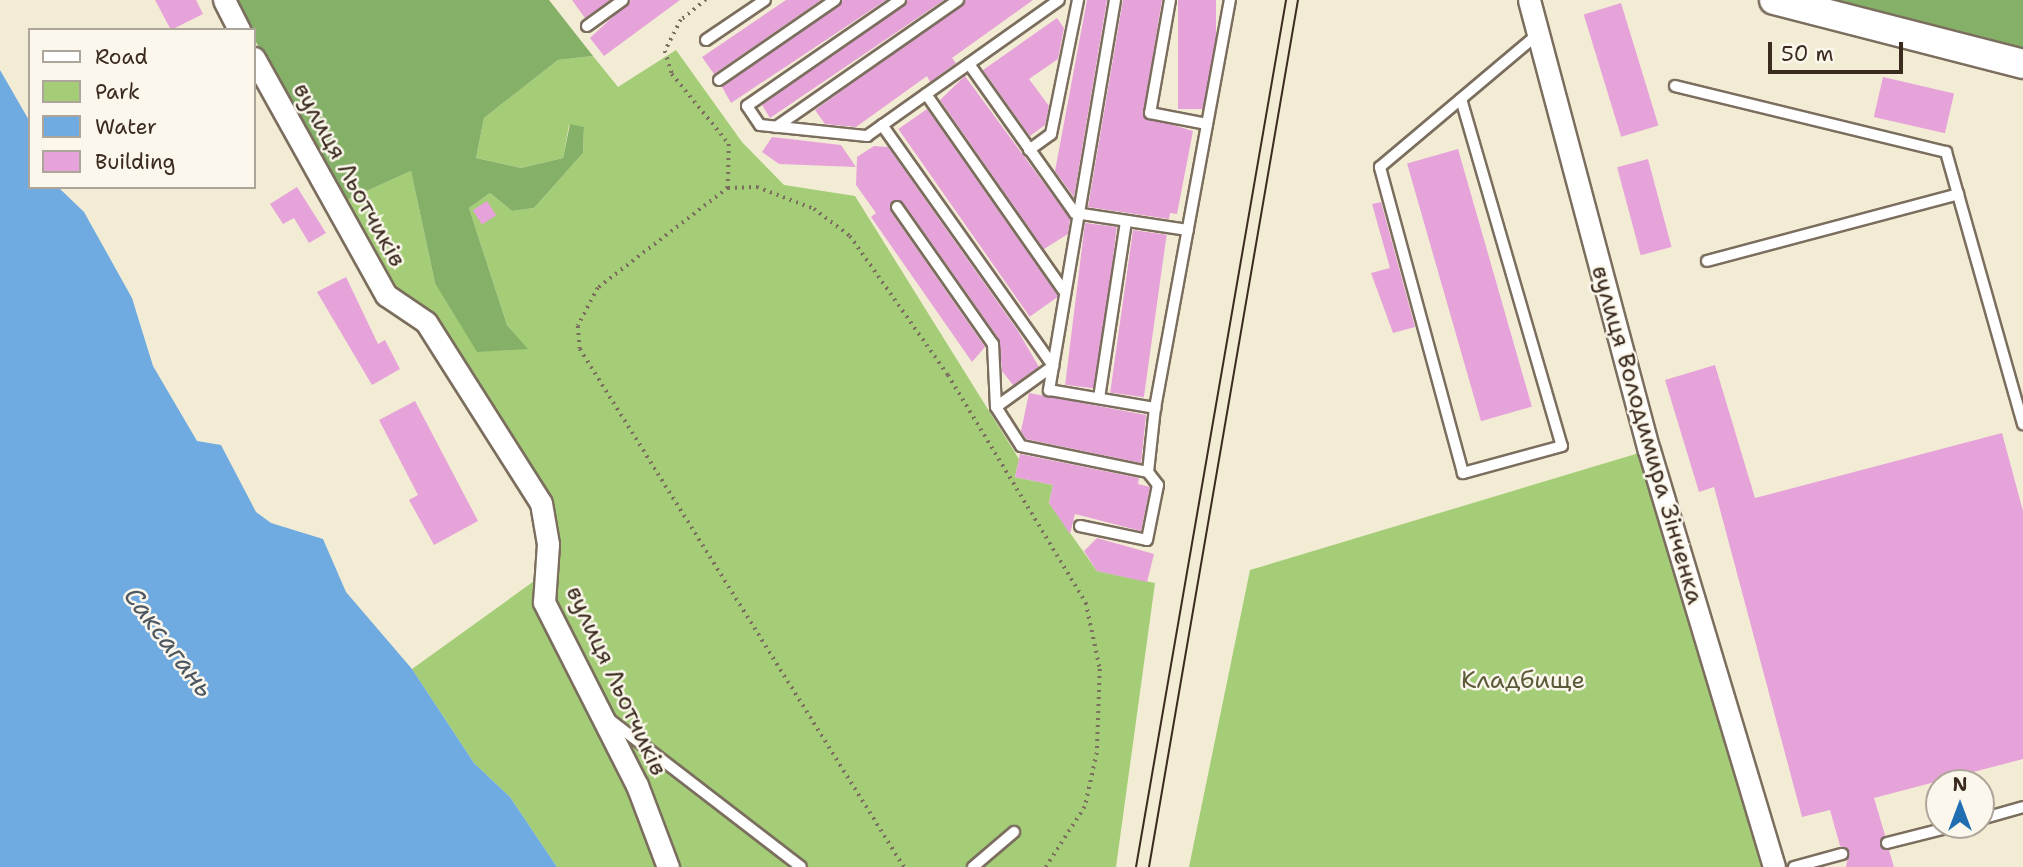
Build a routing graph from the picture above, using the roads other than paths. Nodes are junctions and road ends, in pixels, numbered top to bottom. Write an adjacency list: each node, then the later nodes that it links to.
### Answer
1 (223, 0): 15 (street)
2 (623, 0): 14 (lane)
3 (765, 0): 17 (lane)
4 (835, 0): 21 (lane)
5 (900, 0): 27 (lane)
6 (958, 0): 27 (lane)
7 (1059, 0): 19 (lane)
8 (1078, 0): 28 (lane)
9 (1115, 0): 31 (lane)
10 (1170, 0): 25 (lane)
11 (1230, 0): 25 (lane)
12 (1529, 0): 16 (street, вулиця Володимира Зінченка)
13 (1774, 1): 20 (main road)
14 (587, 26)
15 (238, 28)
16 (1537, 36): 24 (lane); 55 (street, вулиця Володимира Зінченка)
17 (706, 40)
18 (256, 62): 43 (street, вулиця Льотчиків)
19 (969, 64): 23 (lane); 28 (lane)
20 (2023, 64)
21 (719, 80)
22 (1675, 86): 29 (lane)
23 (926, 94): 26 (lane); 35 (lane)
24 (1461, 99): 24 (lane)
25 (1207, 124): 33 (lane)
26 (882, 125): 27 (lane); 36 (lane)
27 (776, 127)
28 (1029, 150): 31 (lane)
29 (1958, 194): 34 (lane); 40 (lane)
30 (897, 207): 38 (lane)
31 (1074, 213): 32 (lane); 35 (lane)
32 (1126, 221): 33 (lane); 37 (lane)
33 (1188, 230): 39 (lane)
34 (1707, 261)
35 (1063, 290): 36 (lane)
36 (1053, 366): 37 (lane); 38 (lane)
37 (1099, 398): 39 (lane)
38 (996, 407): 41 (lane)
39 (1155, 408): 41 (lane)
40 (2023, 425)
41 (1148, 472): 42 (lane)
42 (1080, 526)
43 (601, 713): 52 (street, вулиця Льотчиків); 53 (lane)
44 (2023, 807): 45 (lane)
45 (2010, 811): 46 (lane); 47 (lane)
46 (1995, 815)
47 (2023, 817)
48 (1014, 832): 54 (lane)
49 (1925, 833): 50 (lane)
50 (1887, 843)
51 (1842, 854): 56 (lane)
52 (668, 867)
53 (801, 867)
54 (973, 867)
55 (1774, 867)
56 (1794, 867)

